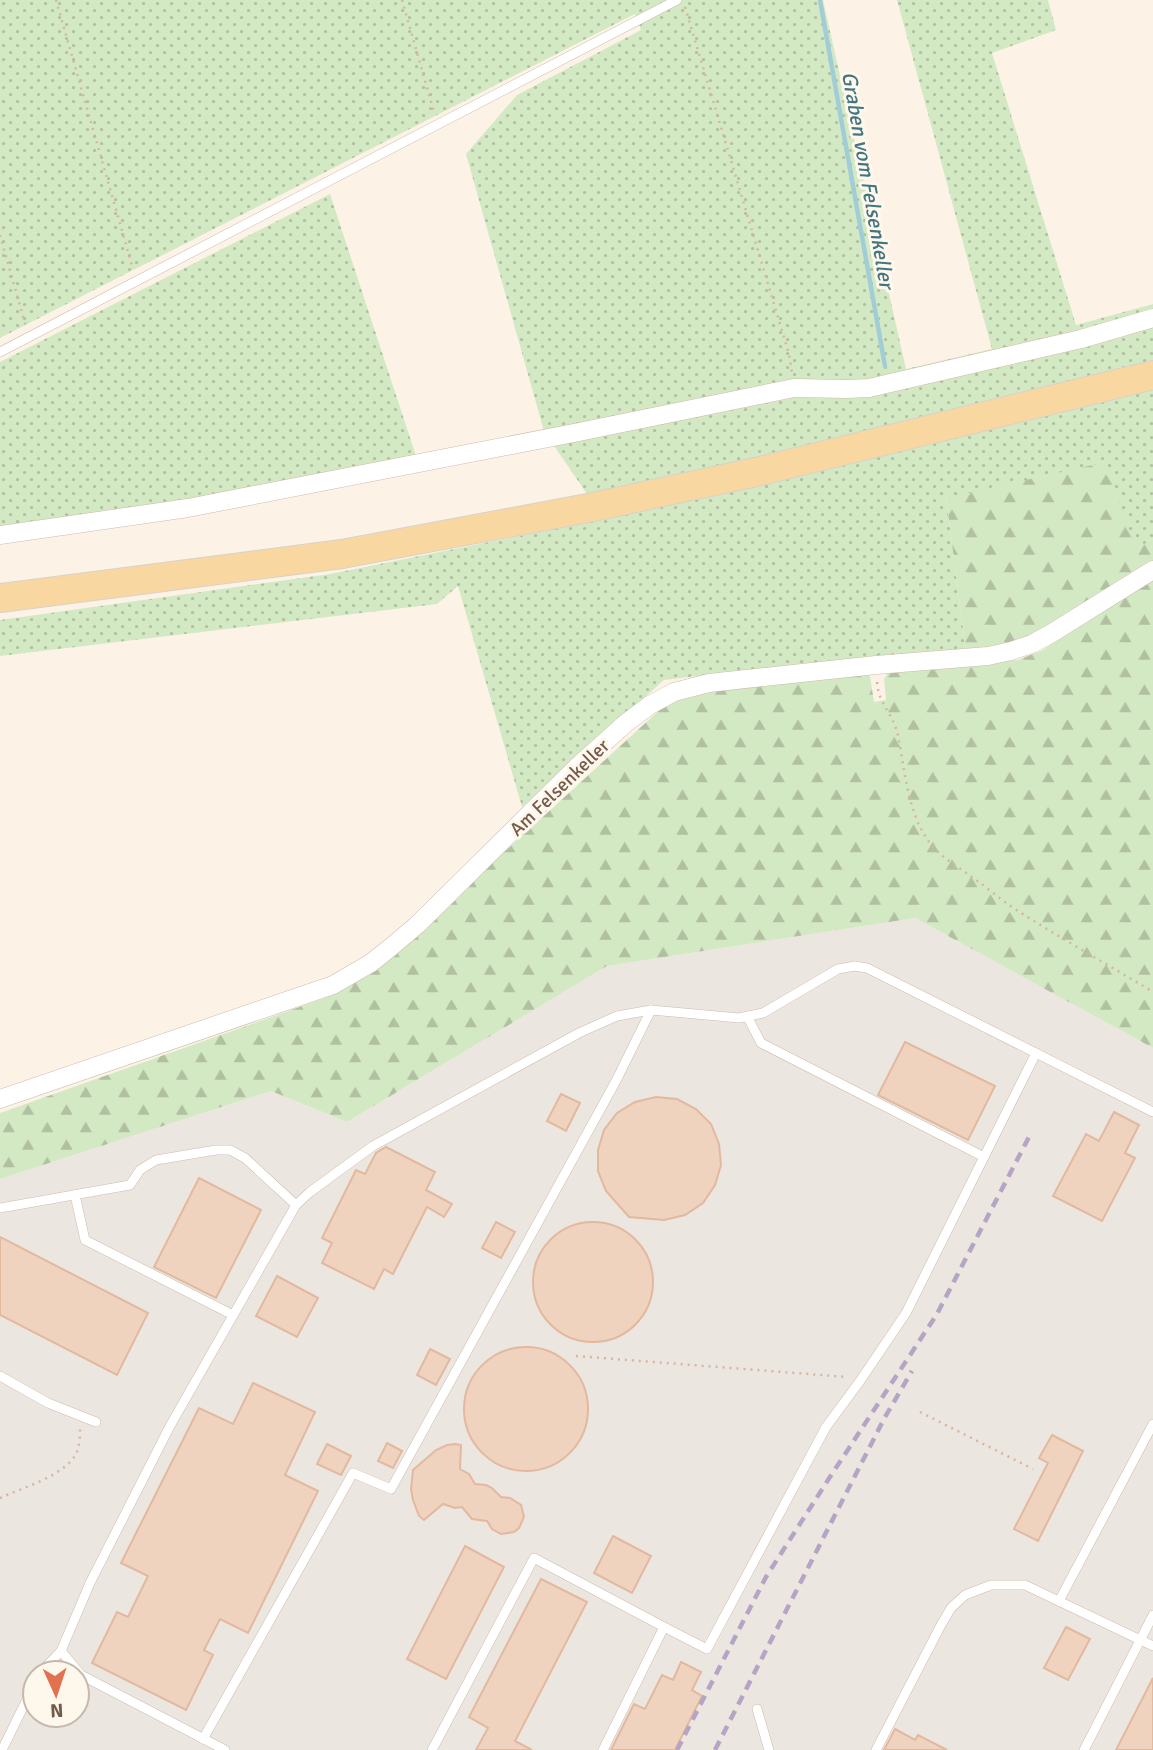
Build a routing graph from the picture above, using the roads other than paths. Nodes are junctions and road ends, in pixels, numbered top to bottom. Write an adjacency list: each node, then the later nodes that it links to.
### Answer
1 (677, 0): 3 (lane)
2 (1153, 318): 5 (street)
3 (0, 352)
4 (1153, 375): 7 (main road)
5 (0, 535)
6 (1153, 570): 11 (street, Am Felsenkeller)
7 (0, 598)
8 (651, 1010): 9 (lane); 15 (lane); 30 (lane)
9 (747, 1016): 10 (lane); 13 (lane)
10 (1036, 1053): 12 (lane); 13 (lane)
11 (0, 1099)
12 (1153, 1112)
13 (984, 1157): 23 (lane)
14 (75, 1195): 15 (lane); 16 (lane); 17 (lane)
15 (296, 1205): 17 (lane)
16 (0, 1208)
17 (233, 1315): 26 (lane)
18 (0, 1376): 19 (lane)
19 (96, 1422)
20 (1153, 1424): 21 (lane)
21 (1059, 1601): 24 (lane); 36 (lane)
22 (1153, 1615): 24 (lane)
23 (664, 1627): 33 (lane); 34 (lane)
24 (1141, 1640): 25 (lane); 37 (lane)
25 (1153, 1646)
26 (61, 1651): 27 (lane); 30 (lane)
27 (53, 1659)
28 (757, 1709): 35 (lane)
29 (21, 1711): 31 (lane)
30 (203, 1739): 32 (lane)
31 (2, 1750)
32 (225, 1750)
33 (432, 1750)
34 (603, 1750)
35 (769, 1750)
36 (876, 1750)
37 (1084, 1750)

